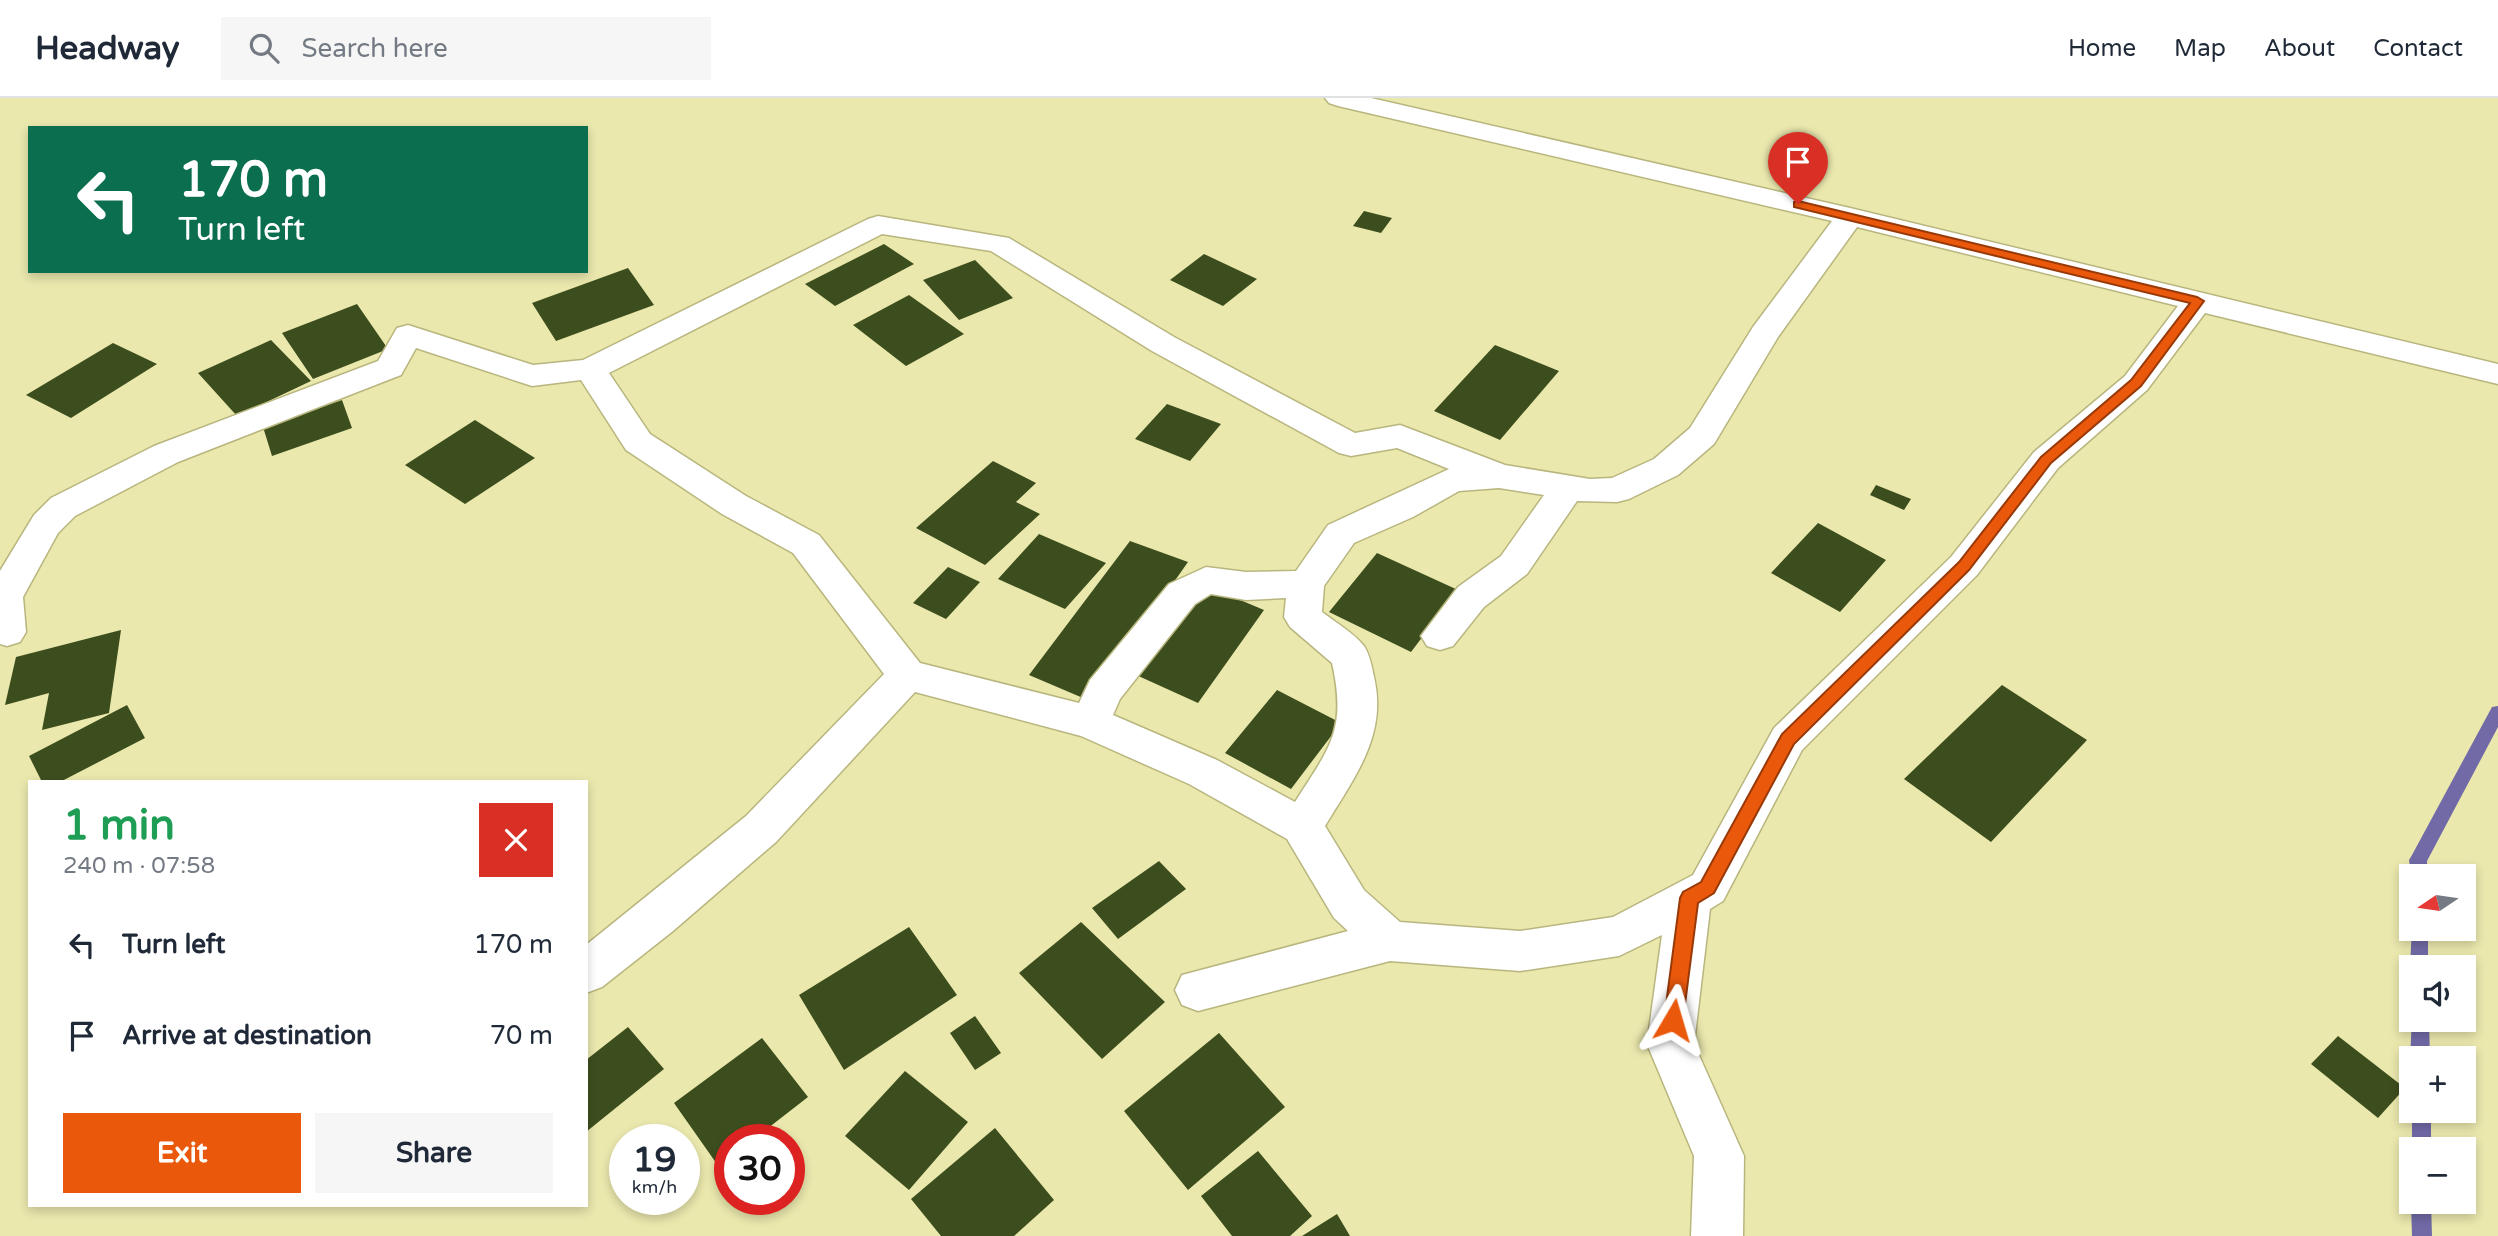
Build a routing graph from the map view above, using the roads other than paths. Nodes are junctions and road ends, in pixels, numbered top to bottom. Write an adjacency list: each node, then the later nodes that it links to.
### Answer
1 (1338, 98): 2 (street)
2 (1411, 105): 3 (street)
3 (1850, 217): 4 (street); 8 (street)
4 (2197, 301): 6 (street); 15 (street)
5 (590, 369): 7 (street); 10 (street); 12 (street)
6 (2498, 374)
7 (1499, 476): 8 (street); 9 (street)
8 (1568, 487): 11 (street)
9 (1306, 584): 13 (street); 14 (street)
10 (7, 632)
11 (1440, 636)
12 (907, 675): 13 (street); 17 (street)
13 (1090, 722): 14 (street)
14 (1302, 825): 16 (street)
15 (1689, 898): 16 (street); 19 (street)
16 (1390, 941): 18 (street)
17 (588, 970)
18 (1198, 990)
19 (1717, 1236)

